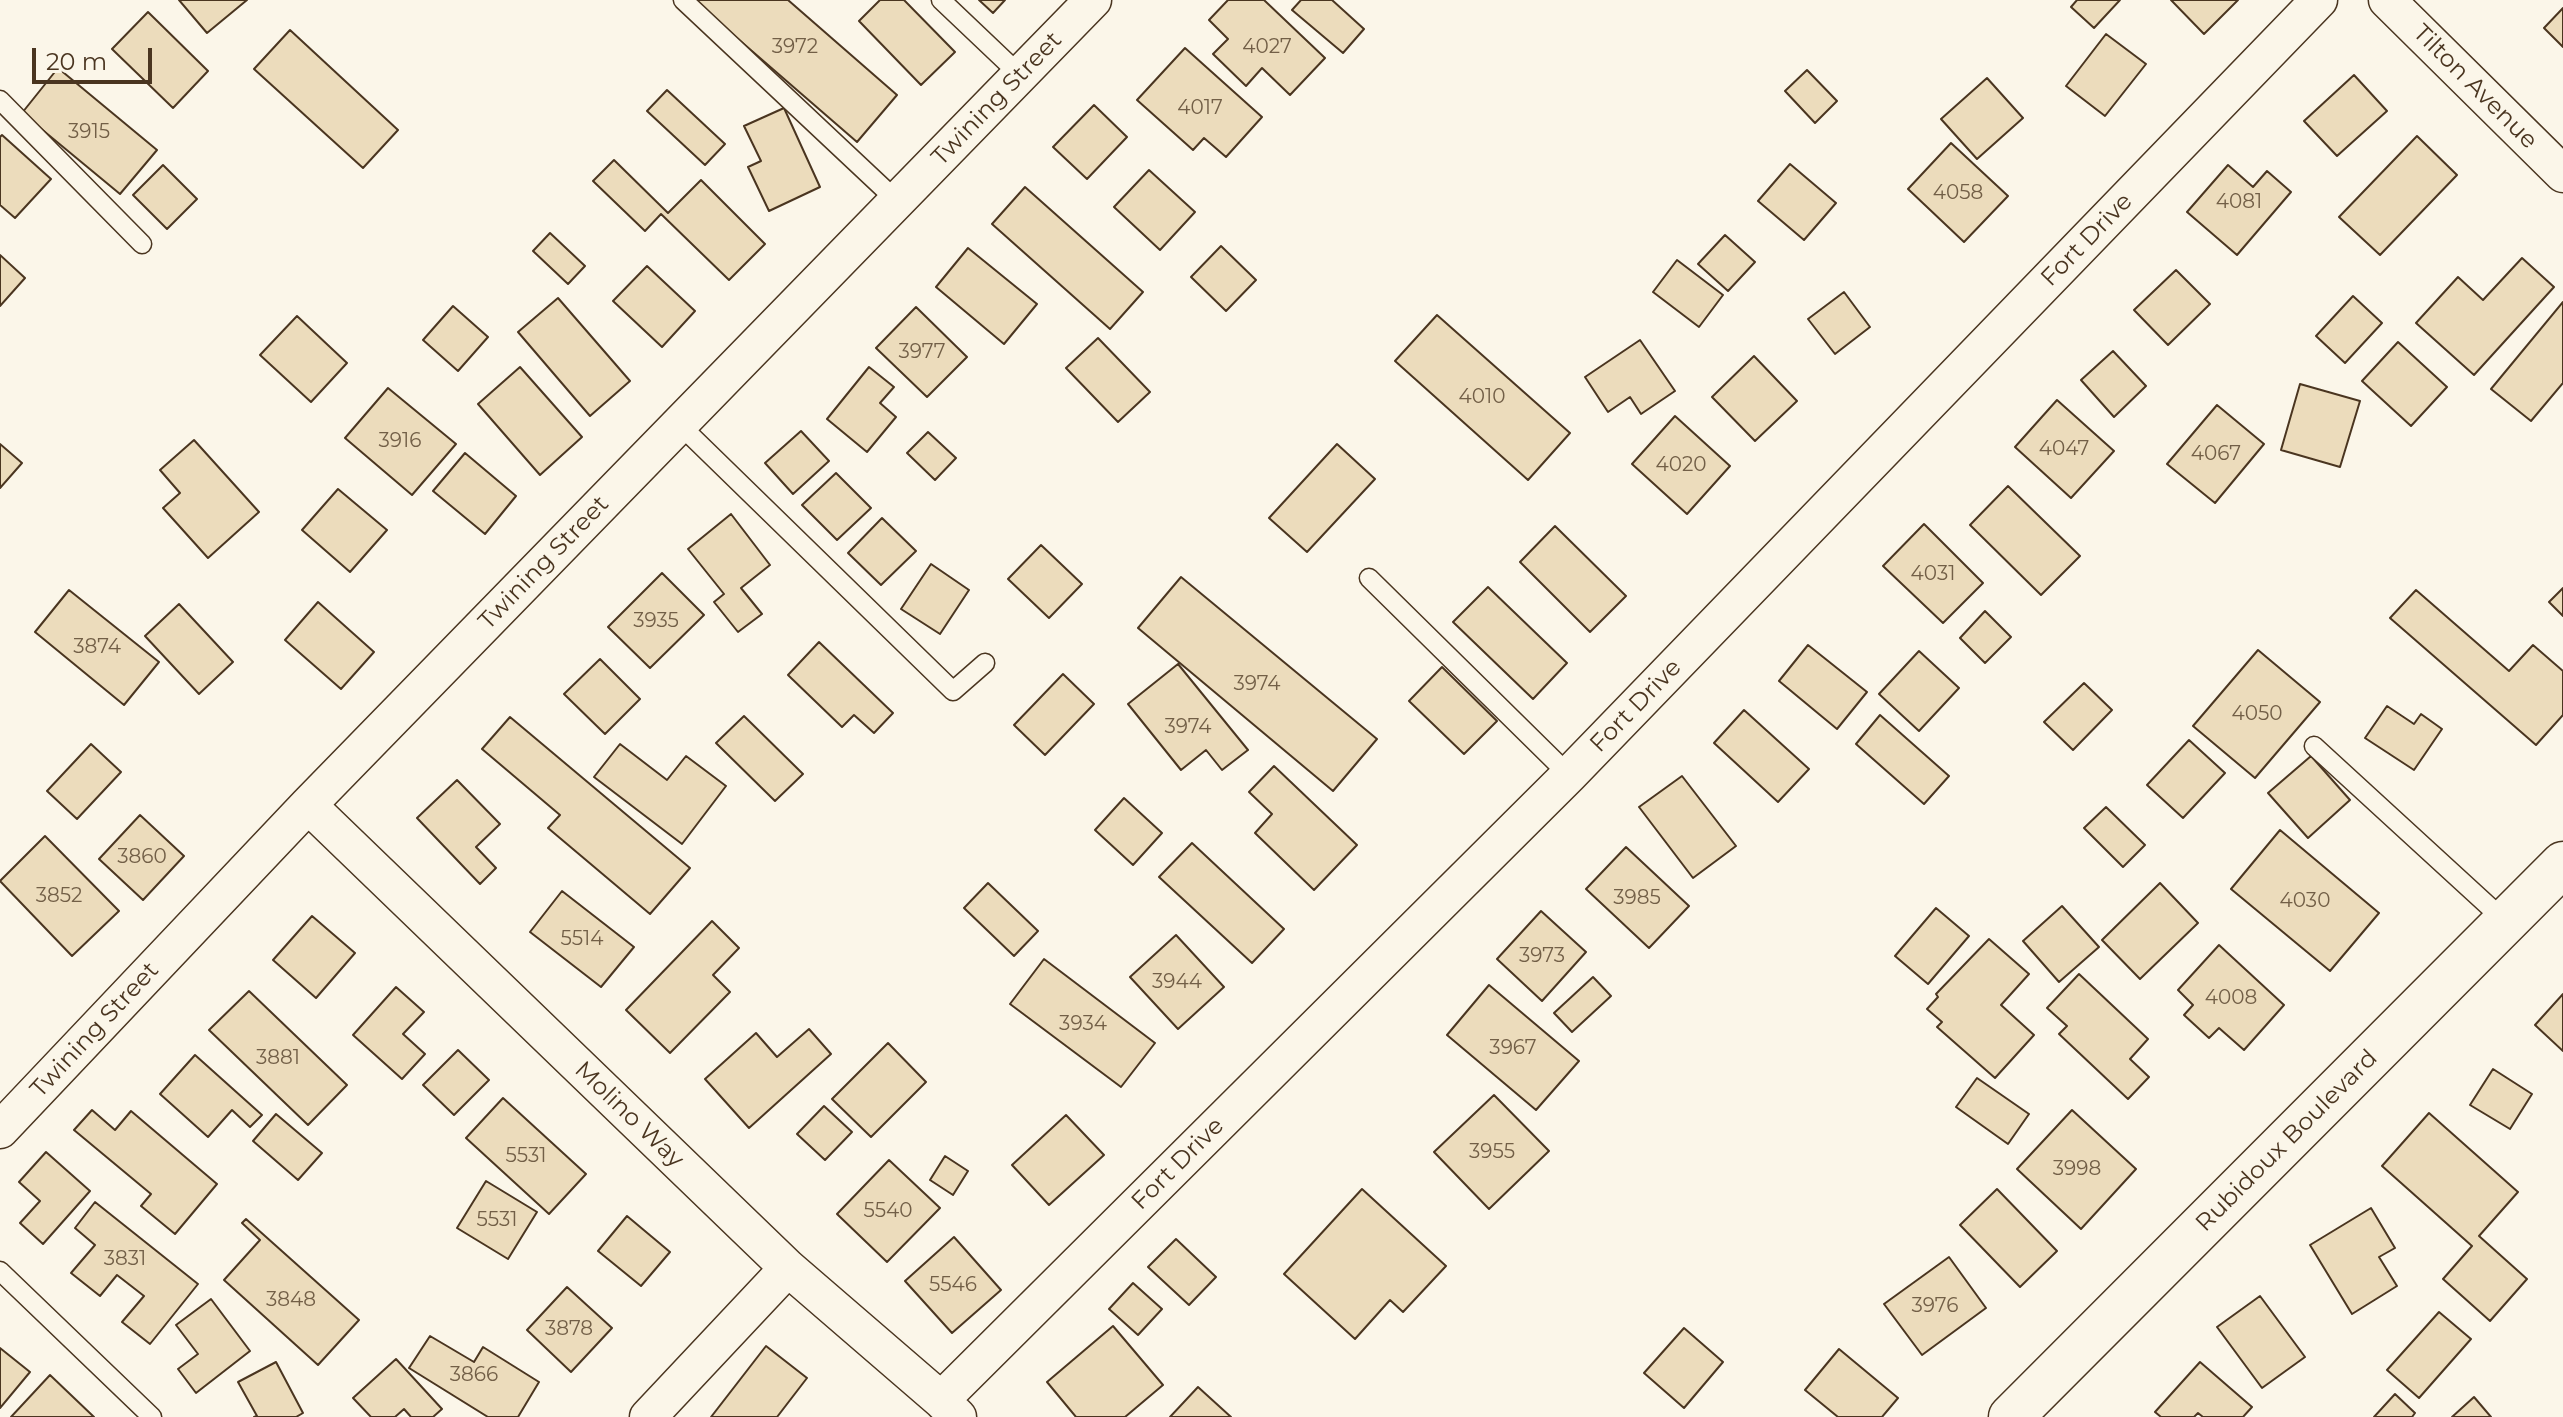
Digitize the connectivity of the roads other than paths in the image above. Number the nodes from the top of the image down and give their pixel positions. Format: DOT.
graph roads {
  1 [pos="683,0"];
  2 [pos="941,0"];
  3 [pos="1093,0"];
  4 [pos="2319,0"];
  5 [pos="2387,0"];
  6 [pos="1020,75"];
  7 [pos="0,100"];
  8 [pos="2563,174"];
  9 [pos="897,201"];
  10 [pos="142,244"];
  11 [pos="679,424"];
  12 [pos="1369,578"];
  13 [pos="985,663"];
  14 [pos="2314,746"];
  15 [pos="1569,775"];
  16 [pos="308,805"];
  17 [pos="2563,864"];
  18 [pos="2506,922"];
  19 [pos="0,1130"];
  20 [pos="788,1268"];
  21 [pos="0,1271"];
  22 [pos="950,1408"];
  23 [pos="152,1417"];
  24 [pos="648,1417"];
  25 [pos="2011,1417"];
  1 -- 9 [label="lane"];
  2 -- 6 [label="lane"];
  3 -- 6 [label="street, Twining Street"];
  4 -- 15 [label="street, Fort Drive"];
  5 -- 8 [label="street, Tilton Avenue"];
  6 -- 9 [label="street, Twining Street"];
  7 -- 10 [label="lane"];
  9 -- 11 [label="street, Twining Street"];
  11 -- 13 [label="lane"];
  11 -- 16 [label="street, Twining Street"];
  12 -- 15 [label="lane"];
  14 -- 18 [label="lane"];
  15 -- 22 [label="street, Fort Drive"];
  16 -- 19 [label="street, Twining Street"];
  16 -- 20 [label="street, Molino Way"];
  17 -- 18 [label="street, Rubidoux Boulevard"];
  18 -- 25 [label="street, Rubidoux Boulevard"];
  20 -- 22 [label="street, Molino Way"];
  20 -- 24 [label="street"];
  21 -- 23 [label="lane"];
}
